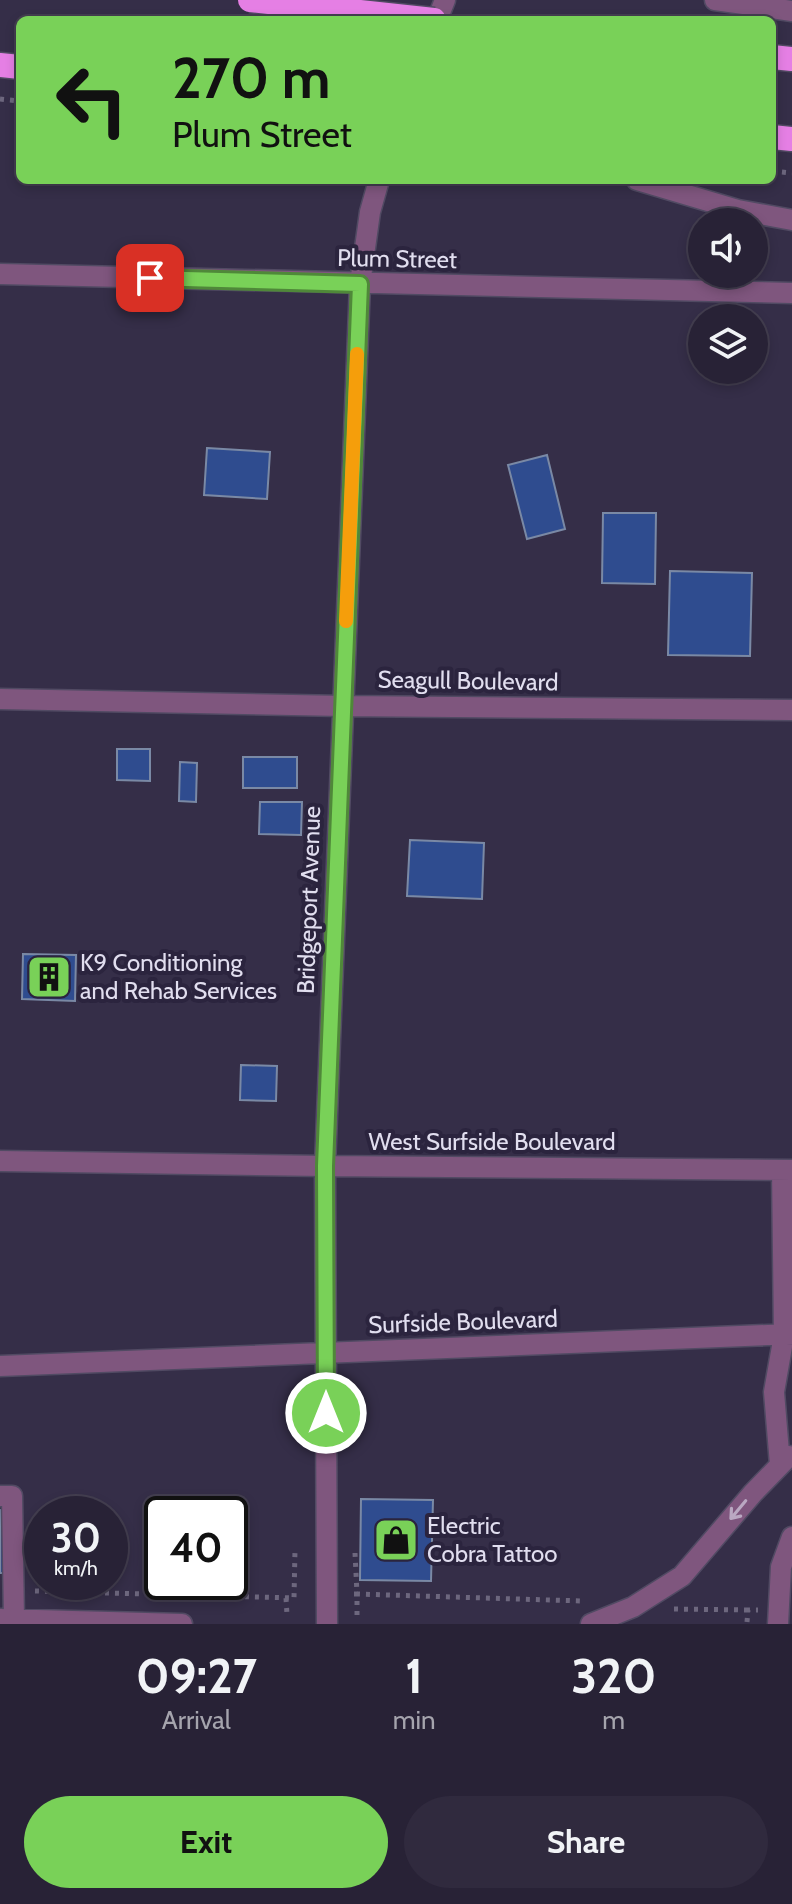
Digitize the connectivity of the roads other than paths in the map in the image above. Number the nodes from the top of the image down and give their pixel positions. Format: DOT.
graph roads {
  1 [pos="250,0"];
  2 [pos="333,0"];
  3 [pos="715,0"];
  4 [pos="792,11"];
  5 [pos="355,16"];
  6 [pos="398,16"];
  7 [pos="378,184"];
  8 [pos="650,184"];
  9 [pos="792,220"];
  10 [pos="0,274"];
  11 [pos="360,284"];
  12 [pos="792,293"];
  13 [pos="0,699"];
  14 [pos="343,706"];
  15 [pos="792,710"];
  16 [pos="0,1161"];
  17 [pos="325,1166"];
  18 [pos="787,1170"];
  19 [pos="788,1334"];
  20 [pos="326,1353"];
  21 [pos="0,1366"];
  22 [pos="786,1459"];
  23 [pos="0,1496"];
  24 [pos="792,1537"];
  25 [pos="7,1619"];
  26 [pos="130,1623"];
  27 [pos="182,1624"];
  28 [pos="327,1624"];
  29 [pos="591,1624"];
  30 [pos="778,1624"];
  1 -- 6 [label="highway, bridge"];
  2 -- 5 [label="street"];
  3 -- 4 [label="street"];
  7 -- 11 [label="street, Bridgeport Avenue"];
  8 -- 9 [label="street"];
  10 -- 11 [label="street, Plum Street"];
  11 -- 12 [label="street, Plum Street"];
  11 -- 14 [label="street, Bridgeport Avenue"];
  13 -- 14 [label="street, Seagull Boulevard"];
  14 -- 15 [label="street, Seagull Boulevard"];
  14 -- 17 [label="street, Bridgeport Avenue"];
  16 -- 17 [label="street, West Surfside Boulevard"];
  17 -- 18 [label="street, West Surfside Boulevard"];
  17 -- 20 [label="street, Bridgeport Avenue"];
  18 -- 19 [label="street"];
  19 -- 20 [label="street, Surfside Boulevard"];
  19 -- 22 [label="street"];
  20 -- 21 [label="street, Surfside Boulevard"];
  20 -- 28 [label="street, Bridgeport Avenue"];
  22 -- 29 [label="street, one-way"];
  23 -- 25 [label="street"];
  24 -- 30 [label="street"];
  25 -- 26 [label="street"];
  26 -- 27 [label="street"];
}
